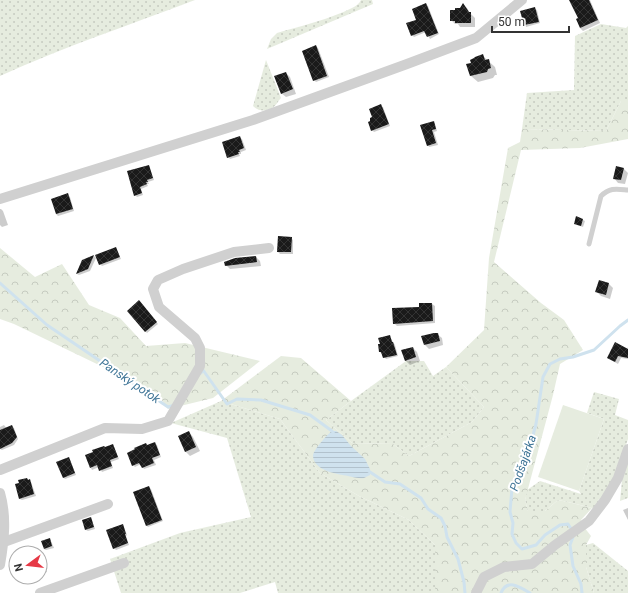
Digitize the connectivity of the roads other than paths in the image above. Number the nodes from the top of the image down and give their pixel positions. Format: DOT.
graph roads {
  1 [pos="522,0"];
  2 [pos="628,190"];
  3 [pos="0,199"];
  4 [pos="589,244"];
  5 [pos="269,248"];
  6 [pos="628,449"];
  7 [pos="0,470"];
  8 [pos="0,493"];
  9 [pos="108,504"];
  10 [pos="4,542"];
  11 [pos="124,563"];
  12 [pos="0,565"];
  13 [pos="40,593"];
  14 [pos="476,593"];
  1 -- 3 [label="street"];
  2 -- 4 [label="lane"];
  5 -- 7 [label="street"];
  6 -- 14 [label="street"];
  8 -- 10 [label="street"];
  9 -- 10 [label="street"];
  10 -- 12 [label="street"];
  11 -- 13 [label="street"];
}
